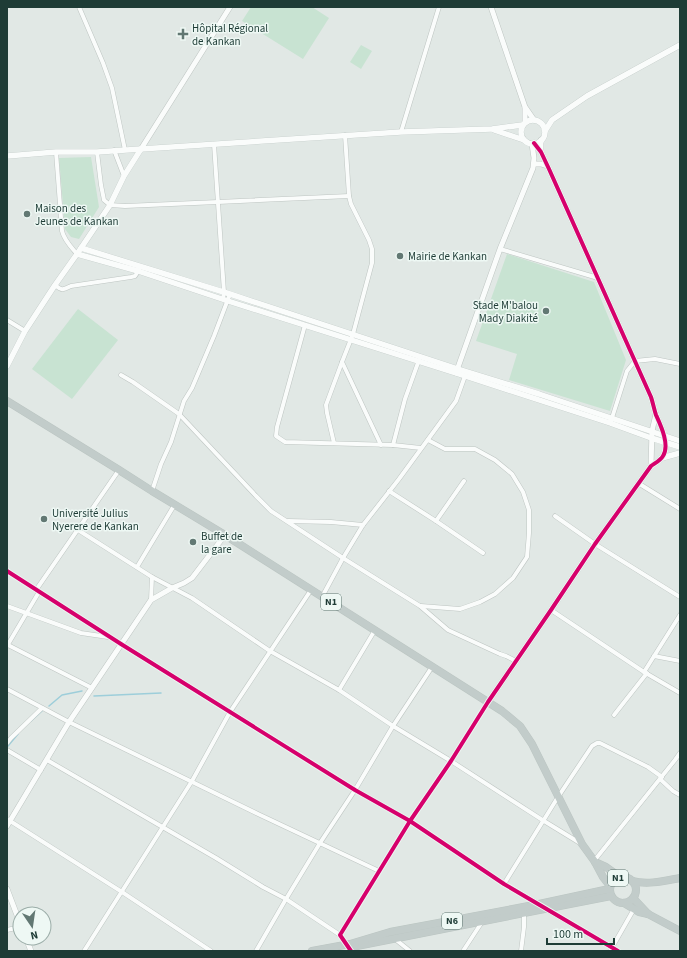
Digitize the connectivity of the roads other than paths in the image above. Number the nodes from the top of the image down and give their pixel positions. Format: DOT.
graph roads {
  1 [pos="79,7"];
  2 [pos="230,7"];
  3 [pos="439,7"];
  4 [pos="491,7"];
  5 [pos="680,45"];
  6 [pos="525,107"];
  7 [pos="536,120"];
  8 [pos="552,120"];
  9 [pos="524,124"];
  10 [pos="492,129"];
  11 [pos="545,131"];
  12 [pos="401,132"];
  13 [pos="345,136"];
  14 [pos="524,140"];
  15 [pos="541,140"];
  16 [pos="214,144"];
  17 [pos="533,144"];
  18 [pos="141,149"];
  19 [pos="114,150"];
  20 [pos="125,150"];
  21 [pos="56,152"];
  22 [pos="96,152"];
  23 [pos="540,152"];
  24 [pos="7,156"];
  25 [pos="534,164"];
  26 [pos="547,166"];
  27 [pos="124,176"];
  28 [pos="349,196"];
  29 [pos="218,202"];
  30 [pos="110,205"];
  31 [pos="71,248"];
  32 [pos="80,248"];
  33 [pos="500,249"];
  34 [pos="77,254"];
  35 [pos="140,269"];
  36 [pos="598,278"];
  37 [pos="55,285"];
  38 [pos="227,293"];
  39 [pos="225,300"];
  40 [pos="7,320"];
  41 [pos="305,325"];
  42 [pos="25,331"];
  43 [pos="352,337"];
  44 [pos="420,358"];
  45 [pos="635,361"];
  46 [pos="342,362"];
  47 [pos="680,364"];
  48 [pos="7,366"];
  49 [pos="457,371"];
  50 [pos="121,375"];
  51 [pos="465,376"];
  52 [pos="7,401"];
  53 [pos="179,414"];
  54 [pos="656,414"];
  55 [pos="611,421"];
  56 [pos="652,431"];
  57 [pos="664,435"];
  58 [pos="651,438"];
  59 [pos="428,440"];
  60 [pos="680,441"];
  61 [pos="334,443"];
  62 [pos="665,443"];
  63 [pos="381,445"];
  64 [pos="393,445"];
  65 [pos="680,447"];
  66 [pos="421,448"];
  67 [pos="680,453"];
  68 [pos="662,458"];
  69 [pos="651,466"];
  70 [pos="119,470"];
  71 [pos="464,481"];
  72 [pos="638,483"];
  73 [pos="152,491"];
  74 [pos="389,492"];
  75 [pos="175,504"];
  76 [pos="680,509"];
  77 [pos="554,516"];
  78 [pos="287,521"];
  79 [pos="436,521"];
  80 [pos="363,525"];
  81 [pos="78,530"];
  82 [pos="225,535"];
  83 [pos="595,544"];
  84 [pos="483,553"];
  85 [pos="343,558"];
  86 [pos="136,567"];
  87 [pos="7,571"];
  88 [pos="152,577"];
  89 [pos="172,588"];
  90 [pos="311,590"];
  91 [pos="38,591"];
  92 [pos="322,597"];
  93 [pos="680,597"];
  94 [pos="151,600"];
  95 [pos="7,606"];
  96 [pos="420,606"];
  97 [pos="551,610"];
  98 [pos="27,613"];
  99 [pos="680,615"];
  100 [pos="375,630"];
  101 [pos="110,637"];
  102 [pos="121,644"];
  103 [pos="7,645"];
  104 [pos="270,651"];
  105 [pos="654,656"];
  106 [pos="516,661"];
  107 [pos="680,661"];
  108 [pos="432,667"];
  109 [pos="645,672"];
  110 [pos="92,688"];
  111 [pos="7,689"];
  112 [pos="339,690"];
  113 [pos="680,693"];
  114 [pos="488,702"];
  115 [pos="42,708"];
  116 [pos="230,712"];
  117 [pos="614,715"];
  118 [pos="69,722"];
  119 [pos="393,726"];
  120 [pos="7,743"];
  121 [pos="7,750"];
  122 [pos="680,753"];
  123 [pos="47,760"];
  124 [pos="675,760"];
  125 [pos="451,761"];
  126 [pos="680,763"];
  127 [pos="41,770"];
  128 [pos="661,778"];
  129 [pos="192,782"];
  130 [pos="355,790"];
  131 [pos="680,795"];
  132 [pos="558,797"];
  133 [pos="410,821"];
  134 [pos="544,821"];
  135 [pos="8,822"];
  136 [pos="163,827"];
  137 [pos="320,843"];
  138 [pos="582,844"];
  139 [pos="594,861"];
  140 [pos="379,871"];
  141 [pos="620,877"];
  142 [pos="680,878"];
  143 [pos="632,881"];
  144 [pos="680,881"];
  145 [pos="504,884"];
  146 [pos="7,889"];
  147 [pos="610,890"];
  148 [pos="636,890"];
  149 [pos="122,892"];
  150 [pos="633,898"];
  151 [pos="286,899"];
  152 [pos="624,903"];
  153 [pos="539,904"];
  154 [pos="14,906"];
  155 [pos="546,909"];
  156 [pos="634,909"];
  157 [pos="485,914"];
  158 [pos="524,914"];
  159 [pos="648,914"];
  160 [pos="482,922"];
  161 [pos="680,931"];
  162 [pos="340,935"];
  163 [pos="394,939"];
  164 [pos="349,948"];
  165 [pos="611,949"];
  166 [pos="84,951"];
  167 [pos="211,951"];
  168 [pos="256,951"];
  169 [pos="312,951"];
  170 [pos="332,951"];
  171 [pos="410,951"];
  172 [pos="463,951"];
  173 [pos="521,951"];
  174 [pos="618,951"];
  1 -- 20 [label="street"];
  2 -- 18 [label="street"];
  3 -- 12 [label="street"];
  4 -- 6 [label="street"];
  5 -- 8 [label="main road"];
  6 -- 7 [label="street"];
  6 -- 9 [label="street"];
  7 -- 8 [label="main road"];
  7 -- 9 [label="main road"];
  7 -- 11 [label="main road"];
  8 -- 11 [label="main road"];
  9 -- 10 [label="main road"];
  9 -- 14 [label="main road"];
  10 -- 12 [label="main road"];
  10 -- 14 [label="main road"];
  11 -- 15 [label="main road"];
  12 -- 13 [label="main road"];
  13 -- 16 [label="main road"];
  13 -- 28 [label="street"];
  14 -- 17 [label="main road"];
  15 -- 17 [label="main road"];
  15 -- 23 [label="street"];
  16 -- 18 [label="main road"];
  16 -- 29 [label="street"];
  17 -- 23 [label="street"];
  17 -- 25 [label="street"];
  18 -- 20 [label="main road"];
  18 -- 27 [label="main road"];
  19 -- 20 [label="main road"];
  19 -- 22 [label="main road"];
  19 -- 27 [label="street"];
  21 -- 22 [label="main road"];
  21 -- 24 [label="main road"];
  21 -- 31 [label="street"];
  22 -- 30 [label="street"];
  23 -- 26 [label="street"];
  25 -- 26 [label="street"];
  25 -- 33 [label="street"];
  26 -- 36 [label="street"];
  27 -- 30 [label="main road"];
  28 -- 29 [label="street"];
  28 -- 43 [label="street"];
  29 -- 30 [label="street"];
  29 -- 38 [label="street"];
  30 -- 32 [label="main road"];
  31 -- 32 [label="street"];
  31 -- 34 [label="street"];
  32 -- 34 [label="main road"];
  32 -- 35 [label="main road"];
  33 -- 36 [label="street"];
  33 -- 49 [label="street"];
  34 -- 35 [label="main road"];
  34 -- 37 [label="main road"];
  35 -- 37 [label="street"];
  35 -- 38 [label="main road"];
  35 -- 39 [label="main road"];
  36 -- 45 [label="street"];
  37 -- 42 [label="main road"];
  38 -- 39 [label="street"];
  38 -- 43 [label="main road"];
  39 -- 41 [label="main road"];
  39 -- 53 [label="street"];
  40 -- 42 [label="street"];
  41 -- 43 [label="main road"];
  41 -- 61 [label="street"];
  42 -- 48 [label="main road"];
  43 -- 44 [label="main road"];
  43 -- 46 [label="street"];
  44 -- 49 [label="main road"];
  44 -- 64 [label="street"];
  45 -- 47 [label="street"];
  45 -- 54 [label="street"];
  45 -- 55 [label="street"];
  46 -- 61 [label="street"];
  46 -- 63 [label="street"];
  49 -- 51 [label="main road"];
  49 -- 55 [label="main road"];
  50 -- 53 [label="street"];
  51 -- 55 [label="main road"];
  51 -- 59 [label="street"];
  52 -- 70 [label="highway, N1"];
  53 -- 73 [label="street"];
  53 -- 78 [label="street"];
  54 -- 56 [label="street"];
  54 -- 57 [label="street"];
  55 -- 56 [label="main road"];
  55 -- 58 [label="main road"];
  56 -- 57 [label="main road"];
  56 -- 58 [label="street"];
  57 -- 60 [label="main road"];
  57 -- 62 [label="street"];
  58 -- 62 [label="main road"];
  58 -- 69 [label="street"];
  59 -- 66 [label="street"];
  59 -- 96 [label="street"];
  61 -- 63 [label="street"];
  62 -- 65 [label="main road"];
  62 -- 68 [label="street"];
  63 -- 64 [label="street"];
  64 -- 66 [label="street"];
  66 -- 74 [label="street"];
  67 -- 68 [label="main road"];
  68 -- 69 [label="street"];
  69 -- 72 [label="street"];
  70 -- 73 [label="highway, N1"];
  70 -- 81 [label="street"];
  71 -- 79 [label="street"];
  72 -- 76 [label="street"];
  72 -- 83 [label="street"];
  73 -- 75 [label="highway, N1"];
  74 -- 79 [label="street"];
  74 -- 80 [label="street"];
  75 -- 82 [label="highway, N1"];
  75 -- 86 [label="street"];
  77 -- 83 [label="street"];
  78 -- 80 [label="street"];
  78 -- 85 [label="street"];
  79 -- 84 [label="street"];
  80 -- 85 [label="street"];
  81 -- 86 [label="street"];
  81 -- 91 [label="street"];
  82 -- 89 [label="street"];
  82 -- 90 [label="highway, N1"];
  83 -- 93 [label="street"];
  83 -- 97 [label="street"];
  85 -- 92 [label="street"];
  85 -- 96 [label="street"];
  86 -- 88 [label="street"];
  87 -- 91 [label="street"];
  88 -- 89 [label="street"];
  88 -- 94 [label="street"];
  89 -- 94 [label="street"];
  89 -- 104 [label="street"];
  90 -- 92 [label="highway, N1"];
  90 -- 104 [label="street"];
  91 -- 98 [label="street"];
  91 -- 101 [label="street"];
  92 -- 100 [label="highway, N1"];
  94 -- 102 [label="street"];
  95 -- 98 [label="street"];
  96 -- 106 [label="street"];
  97 -- 106 [label="street"];
  97 -- 109 [label="street"];
  98 -- 101 [label="street"];
  98 -- 103 [label="street"];
  99 -- 105 [label="street"];
  100 -- 108 [label="highway, N1"];
  100 -- 112 [label="street"];
  101 -- 102 [label="street"];
  102 -- 110 [label="street"];
  102 -- 116 [label="street"];
  103 -- 110 [label="street"];
  104 -- 112 [label="street"];
  104 -- 116 [label="street"];
  105 -- 107 [label="street"];
  105 -- 109 [label="street"];
  106 -- 114 [label="street"];
  108 -- 114 [label="highway, N1"];
  108 -- 119 [label="street"];
  109 -- 113 [label="street"];
  109 -- 117 [label="street"];
  110 -- 118 [label="street"];
  111 -- 115 [label="street"];
  112 -- 119 [label="street"];
  114 -- 125 [label="street"];
  114 -- 132 [label="highway, N1"];
  115 -- 118 [label="street"];
  115 -- 120 [label="street"];
  116 -- 129 [label="street"];
  116 -- 130 [label="street"];
  118 -- 123 [label="street"];
  118 -- 129 [label="street"];
  119 -- 125 [label="street"];
  119 -- 130 [label="street"];
  121 -- 127 [label="street"];
  122 -- 124 [label="street"];
  123 -- 127 [label="street"];
  123 -- 136 [label="street"];
  124 -- 126 [label="street"];
  124 -- 128 [label="street"];
  125 -- 133 [label="street"];
  125 -- 134 [label="street"];
  127 -- 135 [label="street"];
  128 -- 131 [label="street"];
  128 -- 132 [label="street"];
  128 -- 139 [label="street"];
  129 -- 136 [label="street"];
  129 -- 137 [label="street"];
  130 -- 133 [label="street"];
  130 -- 137 [label="street"];
  132 -- 134 [label="street"];
  132 -- 138 [label="highway, N1"];
  133 -- 140 [label="street"];
  133 -- 145 [label="street"];
  134 -- 138 [label="street"];
  134 -- 145 [label="street"];
  135 -- 149 [label="street"];
  136 -- 149 [label="street"];
  136 -- 151 [label="street"];
  137 -- 140 [label="street"];
  137 -- 151 [label="street"];
  138 -- 139 [label="highway, N1"];
  139 -- 141 [label="highway, N1"];
  139 -- 147 [label="highway, N1"];
  140 -- 162 [label="street"];
  141 -- 143 [label="highway, N1"];
  141 -- 147 [label="highway, N1"];
  142 -- 143 [label="highway"];
  143 -- 148 [label="highway, N1"];
  144 -- 148 [label="highway"];
  145 -- 153 [label="street"];
  146 -- 154 [label="street"];
  147 -- 152 [label="highway, N1"];
  147 -- 153 [label="highway, N6"];
  147 -- 155 [label="highway, N6"];
  148 -- 150 [label="highway, N1"];
  149 -- 166 [label="street"];
  149 -- 167 [label="street"];
  150 -- 152 [label="highway, N1"];
  150 -- 159 [label="highway, N1"];
  151 -- 162 [label="street"];
  151 -- 168 [label="street"];
  152 -- 156 [label="highway, N1"];
  153 -- 155 [label="street"];
  153 -- 157 [label="highway, N6"];
  155 -- 158 [label="highway, N6"];
  155 -- 165 [label="street"];
  156 -- 159 [label="highway, N1"];
  156 -- 165 [label="street"];
  157 -- 160 [label="street"];
  157 -- 164 [label="highway, N6"];
  158 -- 160 [label="highway, N6"];
  158 -- 173 [label="street"];
  159 -- 161 [label="highway, N1"];
  160 -- 163 [label="highway, N6"];
  160 -- 172 [label="street"];
  162 -- 164 [label="street"];
  163 -- 164 [label="highway, N6"];
  163 -- 171 [label="street"];
  164 -- 169 [label="highway, N6"];
  164 -- 170 [label="highway, N6"];
  165 -- 174 [label="street"];
}
